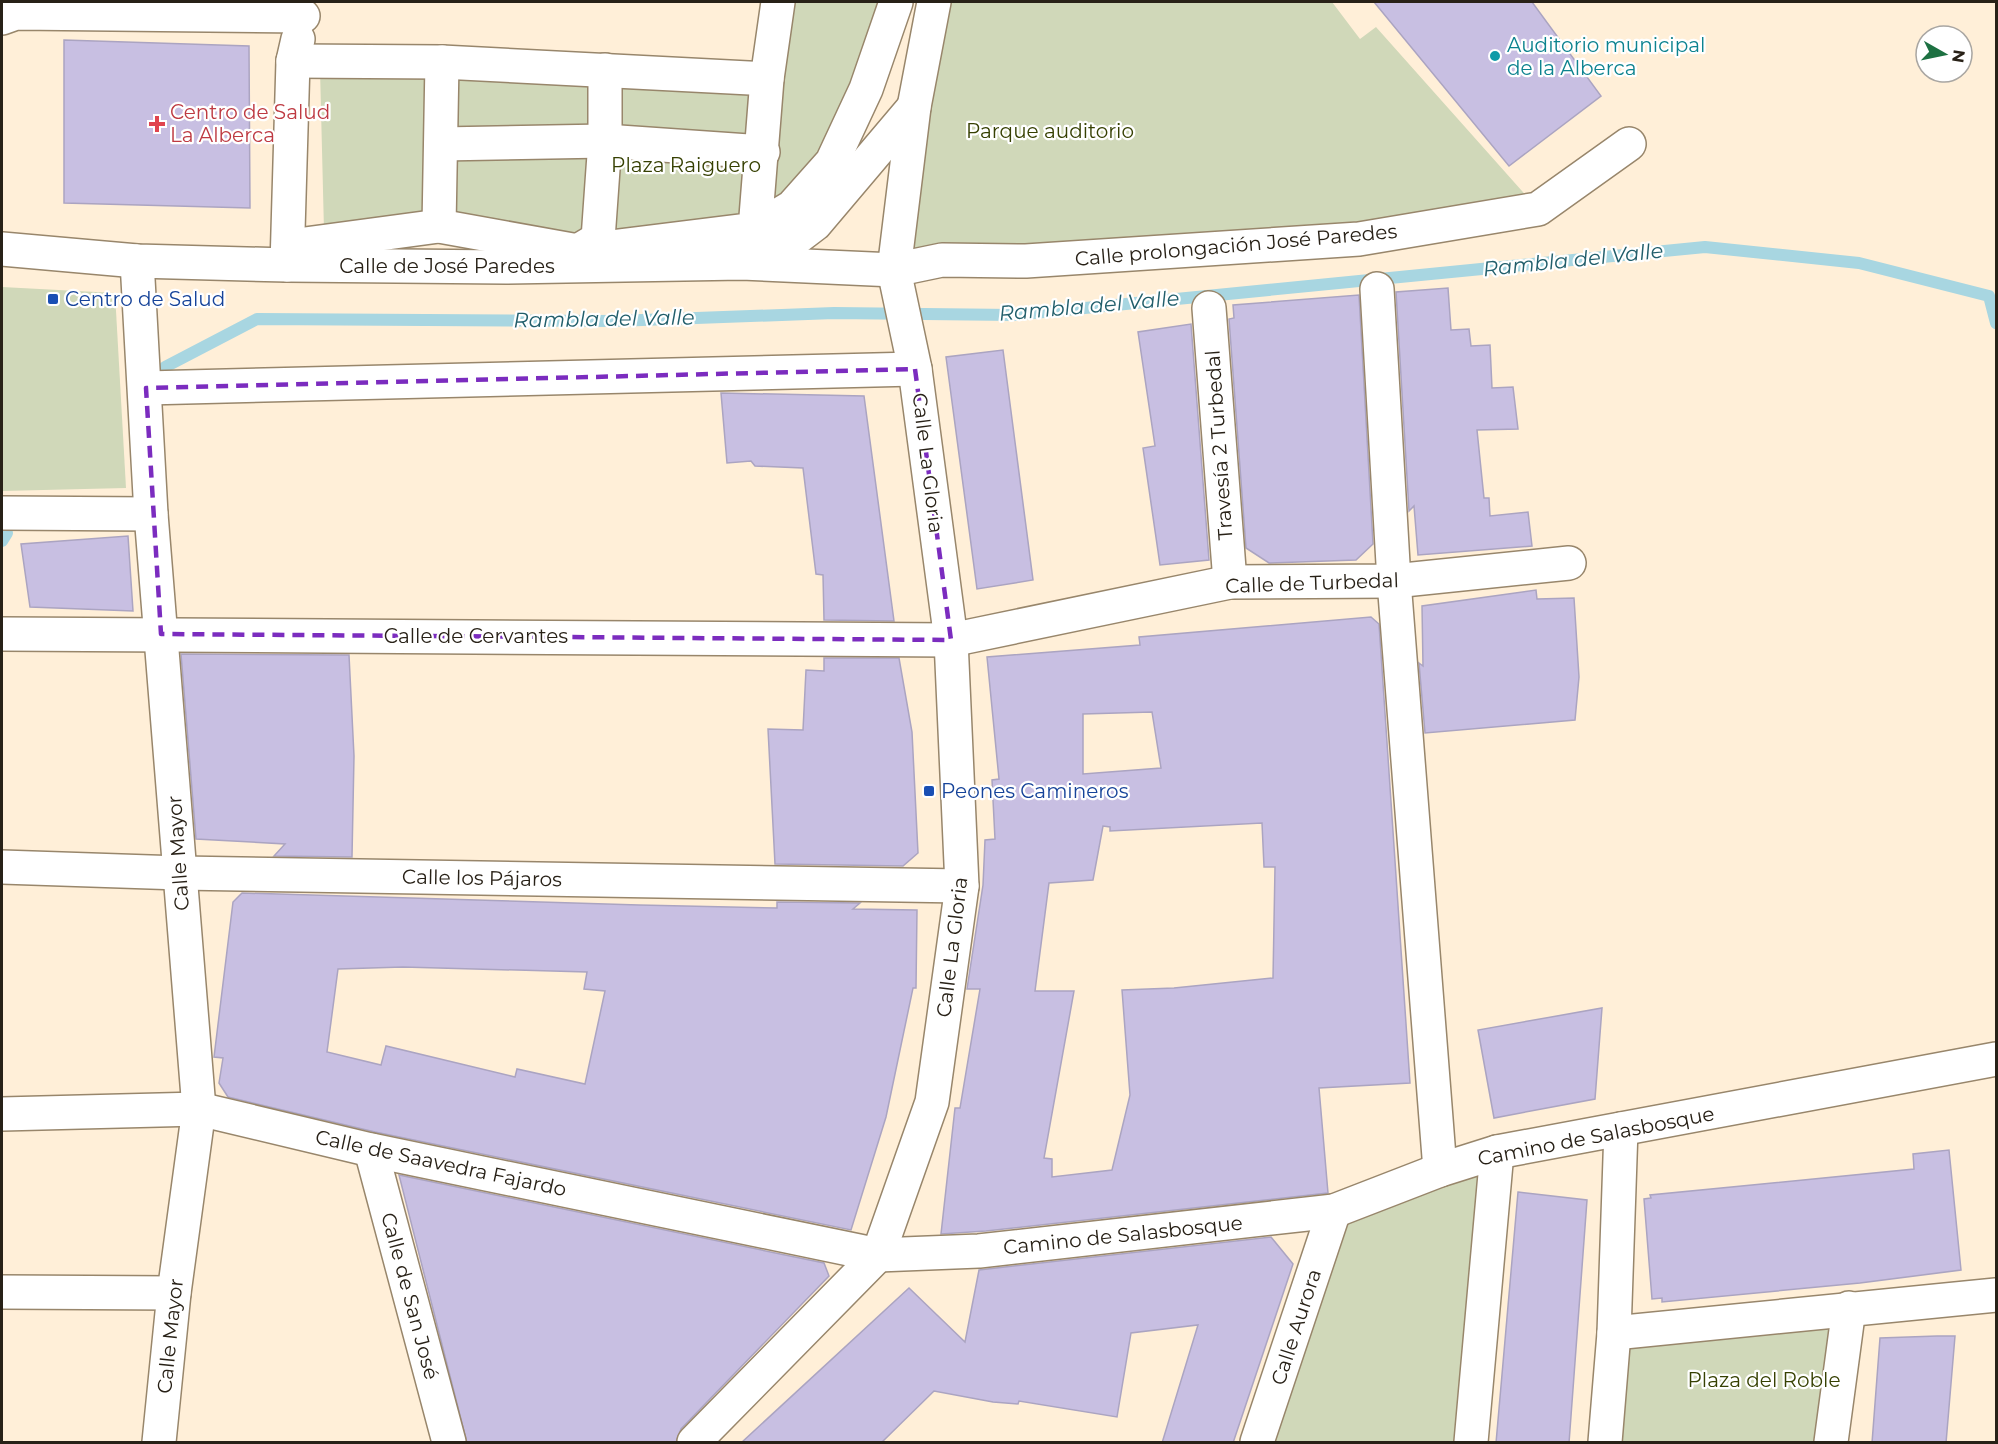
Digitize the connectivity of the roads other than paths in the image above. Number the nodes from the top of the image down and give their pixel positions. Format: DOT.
graph roads {
  1 [pos="778,2"];
  2 [pos="896,2"];
  3 [pos="934,2"];
  4 [pos="303,9"];
  5 [pos="11,11"];
  6 [pos="293,61"];
  7 [pos="442,62"];
  8 [pos="605,70"];
  9 [pos="767,79"];
  10 [pos="914,107"];
  11 [pos="605,141"];
  12 [pos="441,144"];
  13 [pos="1629,144"];
  14 [pos="763,152"];
  15 [pos="439,226"];
  16 [pos="755,229"];
  17 [pos="2,249"];
  18 [pos="578,250"];
  19 [pos="288,255"];
  20 [pos="137,261"];
  21 [pos="742,263"];
  22 [pos="894,270"];
  23 [pos="1377,289"];
  24 [pos="1209,308"];
  25 [pos="915,369"];
  26 [pos="146,388"];
  27 [pos="2,513"];
  28 [pos="150,514"];
  29 [pos="1569,564"];
  30 [pos="1394,581"];
  31 [pos="1230,582"];
  32 [pos="2,634"];
  33 [pos="161,634"];
  34 [pos="951,640"];
  35 [pos="2,867"];
  36 [pos="180,873"];
  37 [pos="962,886"];
  38 [pos="1996,1059"];
  39 [pos="199,1109"];
  40 [pos="2,1114"];
  41 [pos="1621,1129"];
  42 [pos="371,1150"];
  43 [pos="1497,1152"];
  44 [pos="1440,1170"];
  45 [pos="1334,1211"];
  46 [pos="878,1255"];
  47 [pos="2,1292"];
  48 [pos="174,1293"];
  49 [pos="1996,1295"];
  50 [pos="1849,1308"];
  51 [pos="1614,1333"];
  52 [pos="159,1443"];
  53 [pos="449,1443"];
  54 [pos="694,1443"];
  55 [pos="1257,1443"];
  56 [pos="1471,1443"];
  57 [pos="1605,1443"];
  58 [pos="1831,1443"];
  1 -- 9 [label="street"];
  2 -- 16 [label="street"];
  3 -- 10 [label="street, Calle La Gloria"];
  4 -- 5 [label="street"];
  4 -- 6 [label="street"];
  6 -- 7 [label="street"];
  6 -- 19 [label="street"];
  7 -- 8 [label="street"];
  7 -- 12 [label="street"];
  8 -- 9 [label="street"];
  8 -- 11 [label="street"];
  9 -- 14 [label="street"];
  10 -- 21 [label="street"];
  10 -- 22 [label="street, Calle La Gloria"];
  11 -- 12 [label="street"];
  11 -- 14 [label="street"];
  11 -- 18 [label="street"];
  12 -- 15 [label="street"];
  13 -- 22 [label="street, Calle prolongación José Paredes"];
  14 -- 16 [label="street"];
  15 -- 18 [label="street"];
  15 -- 19 [label="street"];
  16 -- 18 [label="street"];
  17 -- 20 [label="street, Calle de José Paredes"];
  19 -- 20 [label="street, Calle de José Paredes"];
  19 -- 21 [label="street, Calle de José Paredes"];
  20 -- 26 [label="street, Calle Mayor"];
  21 -- 22 [label="street, Calle de José Paredes"];
  22 -- 25 [label="street, Calle La Gloria"];
  23 -- 30 [label="street"];
  24 -- 31 [label="street, Travesía 2 Turbedal"];
  25 -- 26 [label="street"];
  25 -- 34 [label="street, Calle La Gloria"];
  26 -- 28 [label="street, Calle Mayor"];
  27 -- 28 [label="street"];
  28 -- 33 [label="street, Calle Mayor"];
  29 -- 30 [label="street, Calle de Turbedal"];
  30 -- 31 [label="street, Calle de Turbedal"];
  30 -- 44 [label="street"];
  31 -- 34 [label="street, Calle de Turbedal"];
  32 -- 33 [label="street, Calle de Cervantes"];
  33 -- 34 [label="street, Calle de Cervantes"];
  33 -- 36 [label="street, Calle Mayor"];
  34 -- 37 [label="street, Calle La Gloria"];
  35 -- 36 [label="street, Calle los Pájaros"];
  36 -- 37 [label="street, Calle los Pájaros"];
  36 -- 39 [label="street, Calle Mayor"];
  37 -- 46 [label="street, Calle La Gloria"];
  38 -- 41 [label="street, Camino de Salasbosque"];
  39 -- 40 [label="street, Calle de Saavedra Fajardo"];
  39 -- 42 [label="street, Calle de Saavedra Fajardo"];
  39 -- 48 [label="street, Calle Mayor"];
  41 -- 43 [label="street, Camino de Salasbosque"];
  41 -- 51 [label="street"];
  42 -- 46 [label="street, Calle de Saavedra Fajardo"];
  42 -- 53 [label="street, Calle de San José"];
  43 -- 44 [label="street, Camino de Salasbosque"];
  43 -- 56 [label="street"];
  44 -- 45 [label="street, Camino de Salasbosque"];
  45 -- 46 [label="street, Camino de Salasbosque"];
  45 -- 55 [label="street, Calle Aurora"];
  46 -- 54 [label="street, Calle La Gloria"];
  47 -- 48 [label="street"];
  48 -- 52 [label="street, Calle Mayor"];
  49 -- 50 [label="street"];
  50 -- 51 [label="street"];
  50 -- 58 [label="street"];
  51 -- 57 [label="street"];
}
